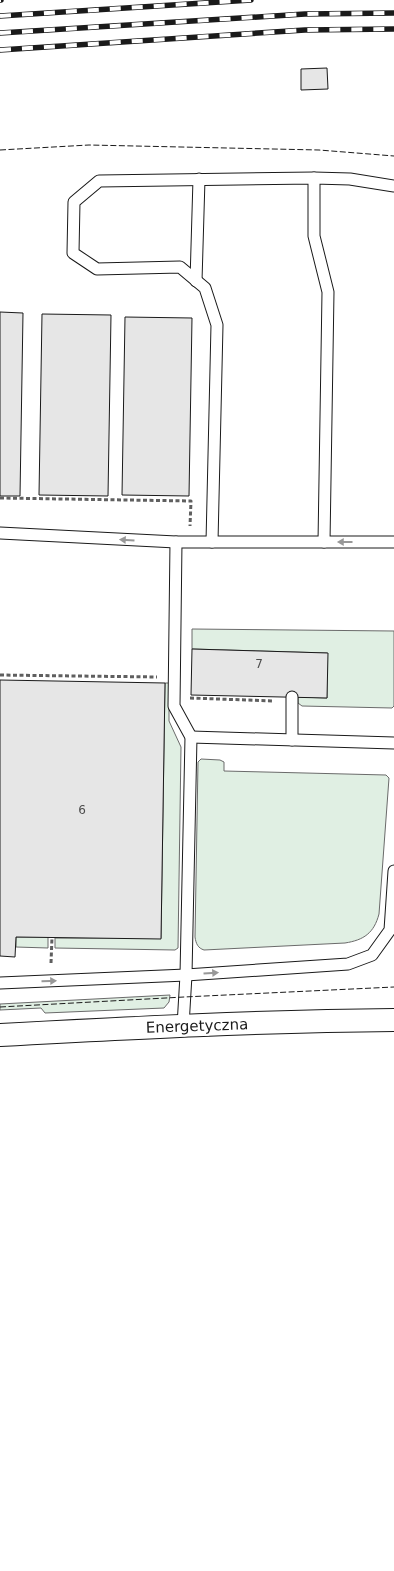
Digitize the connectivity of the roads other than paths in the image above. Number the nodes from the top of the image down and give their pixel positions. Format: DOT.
graph roads {
  1 [pos="314,178"];
  2 [pos="199,179"];
  3 [pos="394,186"];
  4 [pos="196,280"];
  5 [pos="0,533"];
  6 [pos="176,542"];
  7 [pos="212,542"];
  8 [pos="324,542"];
  9 [pos="394,542"];
  10 [pos="292,697"];
  11 [pos="190,737"];
  12 [pos="292,740"];
  13 [pos="394,743"];
  14 [pos="394,871"];
  15 [pos="186,975"];
  16 [pos="0,983"];
  17 [pos="394,1020"];
  18 [pos="183,1026"];
  19 [pos="0,1035"];
  1 -- 2 [label="lane"];
  1 -- 3 [label="lane"];
  1 -- 8 [label="lane"];
  2 -- 4 [label="lane"];
  2 -- 4 [label="lane"];
  4 -- 7 [label="lane"];
  6 -- 5 [label="lane, one-way"];
  6 -- 7 [label="lane"];
  6 -- 11 [label="lane"];
  7 -- 8 [label="lane"];
  9 -- 8 [label="lane, one-way"];
  10 -- 12 [label="lane"];
  11 -- 12 [label="lane"];
  11 -- 15 [label="lane"];
  12 -- 13 [label="lane"];
  15 -- 14 [label="lane, one-way"];
  16 -- 15 [label="lane, one-way"];
  15 -- 18 [label="lane"];
  17 -- 18 [label="street, Energetyczna"];
  18 -- 19 [label="street, Energetyczna"];
}
